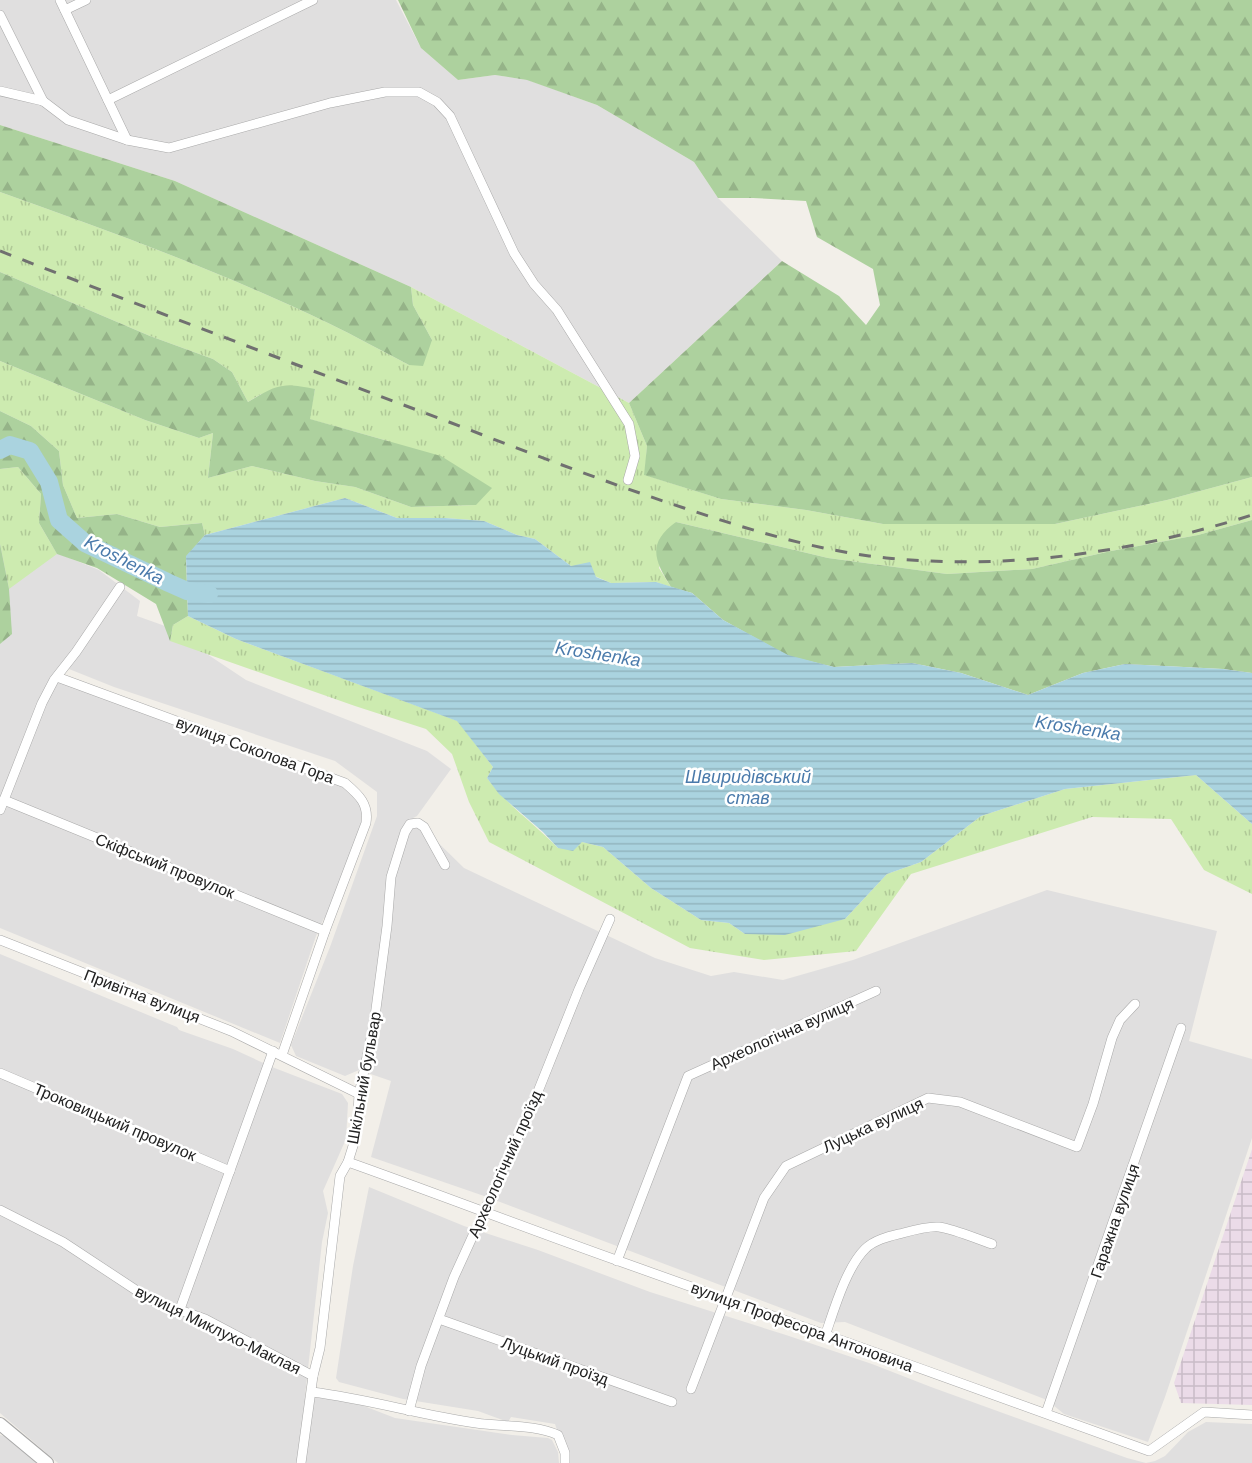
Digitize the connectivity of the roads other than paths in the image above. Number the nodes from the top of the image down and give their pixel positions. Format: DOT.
graph roads {
  1 [pos="60,0"];
  2 [pos="86,0"];
  3 [pos="313,0"];
  4 [pos="65,10"];
  5 [pos="0,15"];
  6 [pos="0,91"];
  7 [pos="108,100"];
  8 [pos="43,101"];
  9 [pos="127,140"];
  10 [pos="628,480"];
  11 [pos="120,587"];
  12 [pos="57,677"];
  13 [pos="4,801"];
  14 [pos="0,810"];
  15 [pos="445,865"];
  16 [pos="610,919"];
  17 [pos="325,931"];
  18 [pos="0,940"];
  19 [pos="876,992"];
  20 [pos="1135,1004"];
  21 [pos="1181,1028"];
  22 [pos="273,1051"];
  23 [pos="282,1055"];
  24 [pos="0,1073"];
  25 [pos="359,1094"];
  26 [pos="348,1162"];
  27 [pos="230,1172"];
  28 [pos="0,1209"];
  29 [pos="485,1211"];
  30 [pos="992,1244"];
  31 [pos="617,1261"];
  32 [pos="724,1299"];
  33 [pos="179,1311"];
  34 [pos="439,1319"];
  35 [pos="825,1336"];
  36 [pos="313,1376"];
  37 [pos="691,1389"];
  38 [pos="312,1392"];
  39 [pos="672,1402"];
  40 [pos="409,1411"];
  41 [pos="1046,1413"];
  42 [pos="1252,1415"];
  43 [pos="0,1424"];
  44 [pos="47,1463"];
  45 [pos="301,1463"];
  46 [pos="565,1463"];
  1 -- 4 [label="street"];
  2 -- 4 [label="street"];
  3 -- 7 [label="street"];
  4 -- 7 [label="street"];
  5 -- 8 [label="street"];
  6 -- 8 [label="street"];
  7 -- 9 [label="street"];
  8 -- 9 [label="street"];
  9 -- 10 [label="street"];
  11 -- 12 [label="street"];
  12 -- 13 [label="street"];
  12 -- 17 [label="street, вулиця Соколова Гора"];
  13 -- 14 [label="street"];
  13 -- 17 [label="street, Скіфський провулок"];
  15 -- 25 [label="street, Шкільний бульвар"];
  16 -- 29 [label="street, Археологічний проїзд"];
  17 -- 23 [label="street, вулиця Соколова Гора"];
  18 -- 22 [label="street, Привітна вулиця"];
  19 -- 31 [label="street, Археологічна вулиця"];
  20 -- 32 [label="street, Луцька вулиця"];
  21 -- 41 [label="street, Гаражна вулиця"];
  22 -- 23 [label="street, Привітна вулиця"];
  22 -- 27 [label="street"];
  23 -- 25 [label="street"];
  24 -- 27 [label="street, Троковицький провулок"];
  25 -- 26 [label="street, Шкільний бульвар"];
  26 -- 29 [label="street, вулиця Професора Антоновича"];
  26 -- 36 [label="street, Шкільний бульвар"];
  27 -- 33 [label="street"];
  28 -- 33 [label="street, вулиця Миклухо-Маклая"];
  29 -- 31 [label="street, вулиця Професора Антоновича"];
  29 -- 34 [label="street, Археологічний проїзд"];
  30 -- 35 [label="street"];
  31 -- 32 [label="street, вулиця Професора Антоновича"];
  32 -- 35 [label="street, вулиця Професора Антоновича"];
  32 -- 37 [label="street, Луцька вулиця"];
  33 -- 36 [label="street, вулиця Миклухо-Маклая"];
  34 -- 39 [label="street, Луцький проїзд"];
  34 -- 40 [label="street, Археологічний проїзд"];
  35 -- 41 [label="street, вулиця Професора Антоновича"];
  36 -- 38 [label="street, Шкільний бульвар"];
  38 -- 40 [label="street, вулиця Миклухо-Маклая"];
  38 -- 45 [label="street, Шкільний бульвар"];
  40 -- 46 [label="street, вулиця Миклухо-Маклая"];
  41 -- 42 [label="street, вулиця Професора Антоновича"];
  43 -- 44 [label="street"];
}
